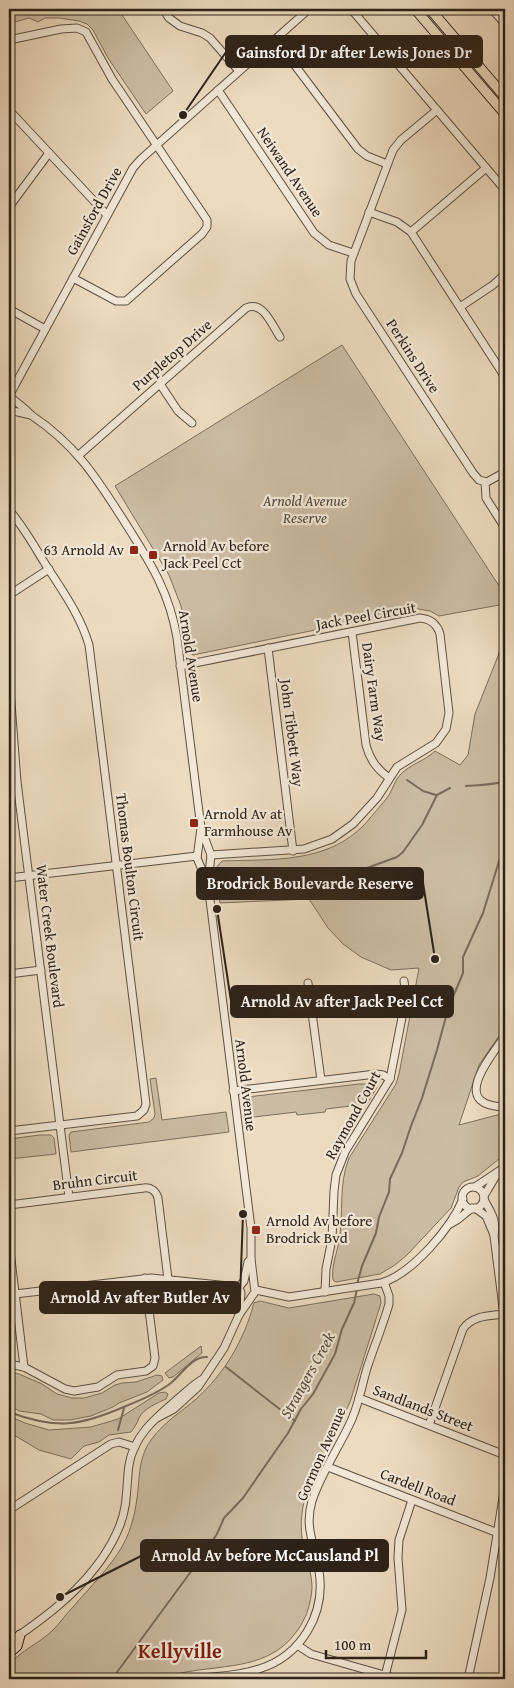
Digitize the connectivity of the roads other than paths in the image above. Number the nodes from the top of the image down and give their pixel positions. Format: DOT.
graph roads {
  1 [pos="163,9"];
  2 [pos="309,9"];
  3 [pos="351,9"];
  4 [pos="415,9"];
  5 [pos="430,9"];
  6 [pos="492,9"];
  7 [pos="505,24"];
  8 [pos="275,39"];
  9 [pos="9,40"];
  10 [pos="239,71"];
  11 [pos="218,90"];
  12 [pos="505,97"];
  13 [pos="9,110"];
  14 [pos="437,110"];
  15 [pos="505,114"];
  16 [pos="157,145"];
  17 [pos="49,153"];
  18 [pos="387,164"];
  19 [pos="486,168"];
  20 [pos="505,190"];
  21 [pos="9,207"];
  22 [pos="370,212"];
  23 [pos="107,215"];
  24 [pos="411,232"];
  25 [pos="353,253"];
  26 [pos="505,274"];
  27 [pos="73,278"];
  28 [pos="460,307"];
  29 [pos="9,309"];
  30 [pos="45,329"];
  31 [pos="280,337"];
  32 [pos="505,376"];
  33 [pos="160,384"];
  34 [pos="10,397"];
  35 [pos="9,410"];
  36 [pos="31,415"];
  37 [pos="192,423"];
  38 [pos="79,456"];
  39 [pos="505,472"];
  40 [pos="485,482"];
  41 [pos="9,510"];
  42 [pos="505,528"];
  43 [pos="49,569"];
  44 [pos="9,595"];
  45 [pos="352,632"];
  46 [pos="268,648"];
  47 [pos="180,666"];
  48 [pos="9,677"];
  49 [pos="11,731"];
  50 [pos="389,778"];
  51 [pos="201,828"];
  52 [pos="293,851"];
  53 [pos="210,855"];
  54 [pos="198,857"];
  55 [pos="116,865"];
  56 [pos="29,876"];
  57 [pos="9,878"];
  58 [pos="208,884"];
  59 [pos="40,970"];
  60 [pos="9,974"];
  61 [pos="404,981"];
  62 [pos="308,983"];
  63 [pos="505,1036"];
  64 [pos="390,1079"];
  65 [pos="320,1080"];
  66 [pos="233,1091"];
  67 [pos="505,1107"];
  68 [pos="60,1126"];
  69 [pos="9,1131"];
  70 [pos="505,1167"];
  71 [pos="497,1174"];
  72 [pos="475,1187"];
  73 [pos="69,1197"];
  74 [pos="484,1198"];
  75 [pos="463,1199"];
  76 [pos="9,1205"];
  77 [pos="473,1208"];
  78 [pos="450,1224"];
  79 [pos="494,1236"];
  80 [pos="9,1243"];
  81 [pos="504,1249"];
  82 [pos="496,1250"];
  83 [pos="251,1258"];
  84 [pos="145,1278"];
  85 [pos="168,1279"];
  86 [pos="383,1282"];
  87 [pos="241,1287"];
  88 [pos="254,1290"];
  89 [pos="328,1292"];
  90 [pos="15,1294"];
  91 [pos="505,1314"];
  92 [pos="239,1315"];
  93 [pos="505,1323"];
  94 [pos="9,1364"];
  95 [pos="24,1367"];
  96 [pos="359,1398"];
  97 [pos="428,1425"];
  98 [pos="134,1447"];
  99 [pos="505,1455"];
  100 [pos="328,1467"];
  101 [pos="505,1485"];
  102 [pos="412,1500"];
  103 [pos="9,1510"];
  104 [pos="498,1533"];
  105 [pos="20,1635"];
  106 [pos="9,1642"];
  107 [pos="297,1645"];
  108 [pos="9,1654"];
  109 [pos="385,1676"];
  110 [pos="197,1679"];
  111 [pos="398,1679"];
  112 [pos="468,1679"];
  1 -- 10 [label="street"];
  2 -- 8 [label="street, Gainsford Drive"];
  3 -- 14 [label="street"];
  4 -- 15 [label="main road"];
  5 -- 12 [label="main road"];
  6 -- 7 [label="street"];
  8 -- 10 [label="street, Gainsford Drive"];
  8 -- 18 [label="street"];
  9 -- 16 [label="street"];
  10 -- 11 [label="street, Gainsford Drive"];
  11 -- 16 [label="street, Gainsford Drive"];
  11 -- 25 [label="street, Neiwand Avenue"];
  13 -- 17 [label="street"];
  14 -- 18 [label="street, Perkins Drive"];
  14 -- 19 [label="street"];
  16 -- 23 [label="street, Gainsford Drive"];
  16 -- 27 [label="street"];
  17 -- 21 [label="street"];
  17 -- 23 [label="street"];
  18 -- 22 [label="street, Perkins Drive"];
  19 -- 20 [label="street"];
  19 -- 24 [label="street"];
  22 -- 24 [label="street"];
  22 -- 25 [label="street, Perkins Drive"];
  23 -- 27 [label="street, Gainsford Drive"];
  24 -- 28 [label="street"];
  25 -- 40 [label="street, Perkins Drive"];
  26 -- 28 [label="street"];
  27 -- 30 [label="street, Gainsford Drive"];
  28 -- 32 [label="street"];
  29 -- 30 [label="street"];
  30 -- 34 [label="street, Gainsford Drive"];
  31 -- 33 [label="street, Purpletop Drive"];
  33 -- 37 [label="street"];
  33 -- 38 [label="street, Purpletop Drive"];
  34 -- 35 [label="street, Gainsford Drive"];
  34 -- 36 [label="street, Arnold Avenue"];
  35 -- 36 [label="street, Arnold Avenue"];
  36 -- 38 [label="street, Arnold Avenue"];
  38 -- 47 [label="street, Arnold Avenue"];
  39 -- 40 [label="street"];
  40 -- 42 [label="street"];
  41 -- 43 [label="street, Thomas Boulton Circuit"];
  43 -- 44 [label="street"];
  43 -- 55 [label="street, Thomas Boulton Circuit"];
  45 -- 46 [label="street, Jack Peel Circuit"];
  45 -- 50 [label="street, Dairy Farm Way"];
  45 -- 50 [label="street, Jack Peel Circuit"];
  46 -- 47 [label="street, Jack Peel Circuit"];
  46 -- 52 [label="street, John Tibbett Way"];
  47 -- 51 [label="street, Arnold Avenue"];
  48 -- 49 [label="street, Water Creek Boulevard"];
  49 -- 56 [label="street, Water Creek Boulevard"];
  50 -- 52 [label="street, Jack Peel Circuit"];
  51 -- 53 [label="street, Arnold Avenue"];
  51 -- 54 [label="street, Arnold Avenue"];
  52 -- 53 [label="street, Jack Peel Circuit"];
  53 -- 54 [label="street"];
  53 -- 54 [label="street"];
  53 -- 58 [label="street, Arnold Avenue"];
  54 -- 55 [label="street"];
  54 -- 58 [label="street, Arnold Avenue"];
  55 -- 56 [label="street"];
  55 -- 68 [label="street, Thomas Boulton Circuit"];
  56 -- 57 [label="street"];
  56 -- 59 [label="street, Water Creek Boulevard"];
  58 -- 66 [label="street, Arnold Avenue"];
  59 -- 60 [label="street"];
  59 -- 68 [label="street, Water Creek Boulevard"];
  61 -- 64 [label="street, Raymond Court"];
  62 -- 65 [label="street"];
  63 -- 67 [label="street"];
  64 -- 65 [label="street"];
  64 -- 89 [label="street, Raymond Court"];
  65 -- 66 [label="street"];
  66 -- 83 [label="street, Arnold Avenue"];
  68 -- 69 [label="street, Thomas Boulton Circuit"];
  68 -- 73 [label="street, Water Creek Boulevard"];
  70 -- 71 [label="street"];
  71 -- 72 [label="street"];
  71 -- 74 [label="street"];
  72 -- 74 [label="street"];
  72 -- 75 [label="street"];
  73 -- 76 [label="street, Bruhn Circuit"];
  73 -- 85 [label="street, Bruhn Circuit"];
  74 -- 77 [label="street"];
  74 -- 79 [label="street"];
  75 -- 77 [label="street"];
  75 -- 78 [label="street"];
  77 -- 78 [label="street"];
  77 -- 79 [label="street"];
  78 -- 86 [label="street"];
  79 -- 82 [label="street"];
  80 -- 90 [label="street"];
  81 -- 82 [label="street"];
  82 -- 91 [label="street"];
  83 -- 87 [label="street, Arnold Avenue"];
  83 -- 88 [label="street, Arnold Avenue"];
  84 -- 85 [label="street"];
  84 -- 90 [label="street"];
  84 -- 95 [label="street"];
  85 -- 87 [label="street"];
  86 -- 89 [label="street"];
  86 -- 96 [label="street, Gormon Avenue"];
  87 -- 88 [label="street"];
  87 -- 88 [label="street"];
  87 -- 92 [label="street, Arnold Avenue"];
  88 -- 89 [label="street"];
  88 -- 92 [label="street, Arnold Avenue"];
  90 -- 95 [label="street"];
  91 -- 93 [label="street"];
  91 -- 97 [label="street"];
  92 -- 98 [label="street, Arnold Avenue"];
  94 -- 95 [label="street"];
  96 -- 97 [label="street, Sandlands Street"];
  96 -- 100 [label="street, Gormon Avenue"];
  97 -- 99 [label="street, Sandlands Street"];
  98 -- 103 [label="street"];
  98 -- 105 [label="street, Arnold Avenue"];
  100 -- 102 [label="street, Cardell Road"];
  100 -- 107 [label="street, Gormon Avenue"];
  101 -- 104 [label="street"];
  102 -- 104 [label="street, Cardell Road"];
  102 -- 109 [label="street"];
  104 -- 112 [label="street"];
  105 -- 106 [label="street, Arnold Avenue"];
  105 -- 108 [label="main road"];
  107 -- 109 [label="street"];
  107 -- 110 [label="street, Gormon Avenue"];
  109 -- 111 [label="street"];
}
